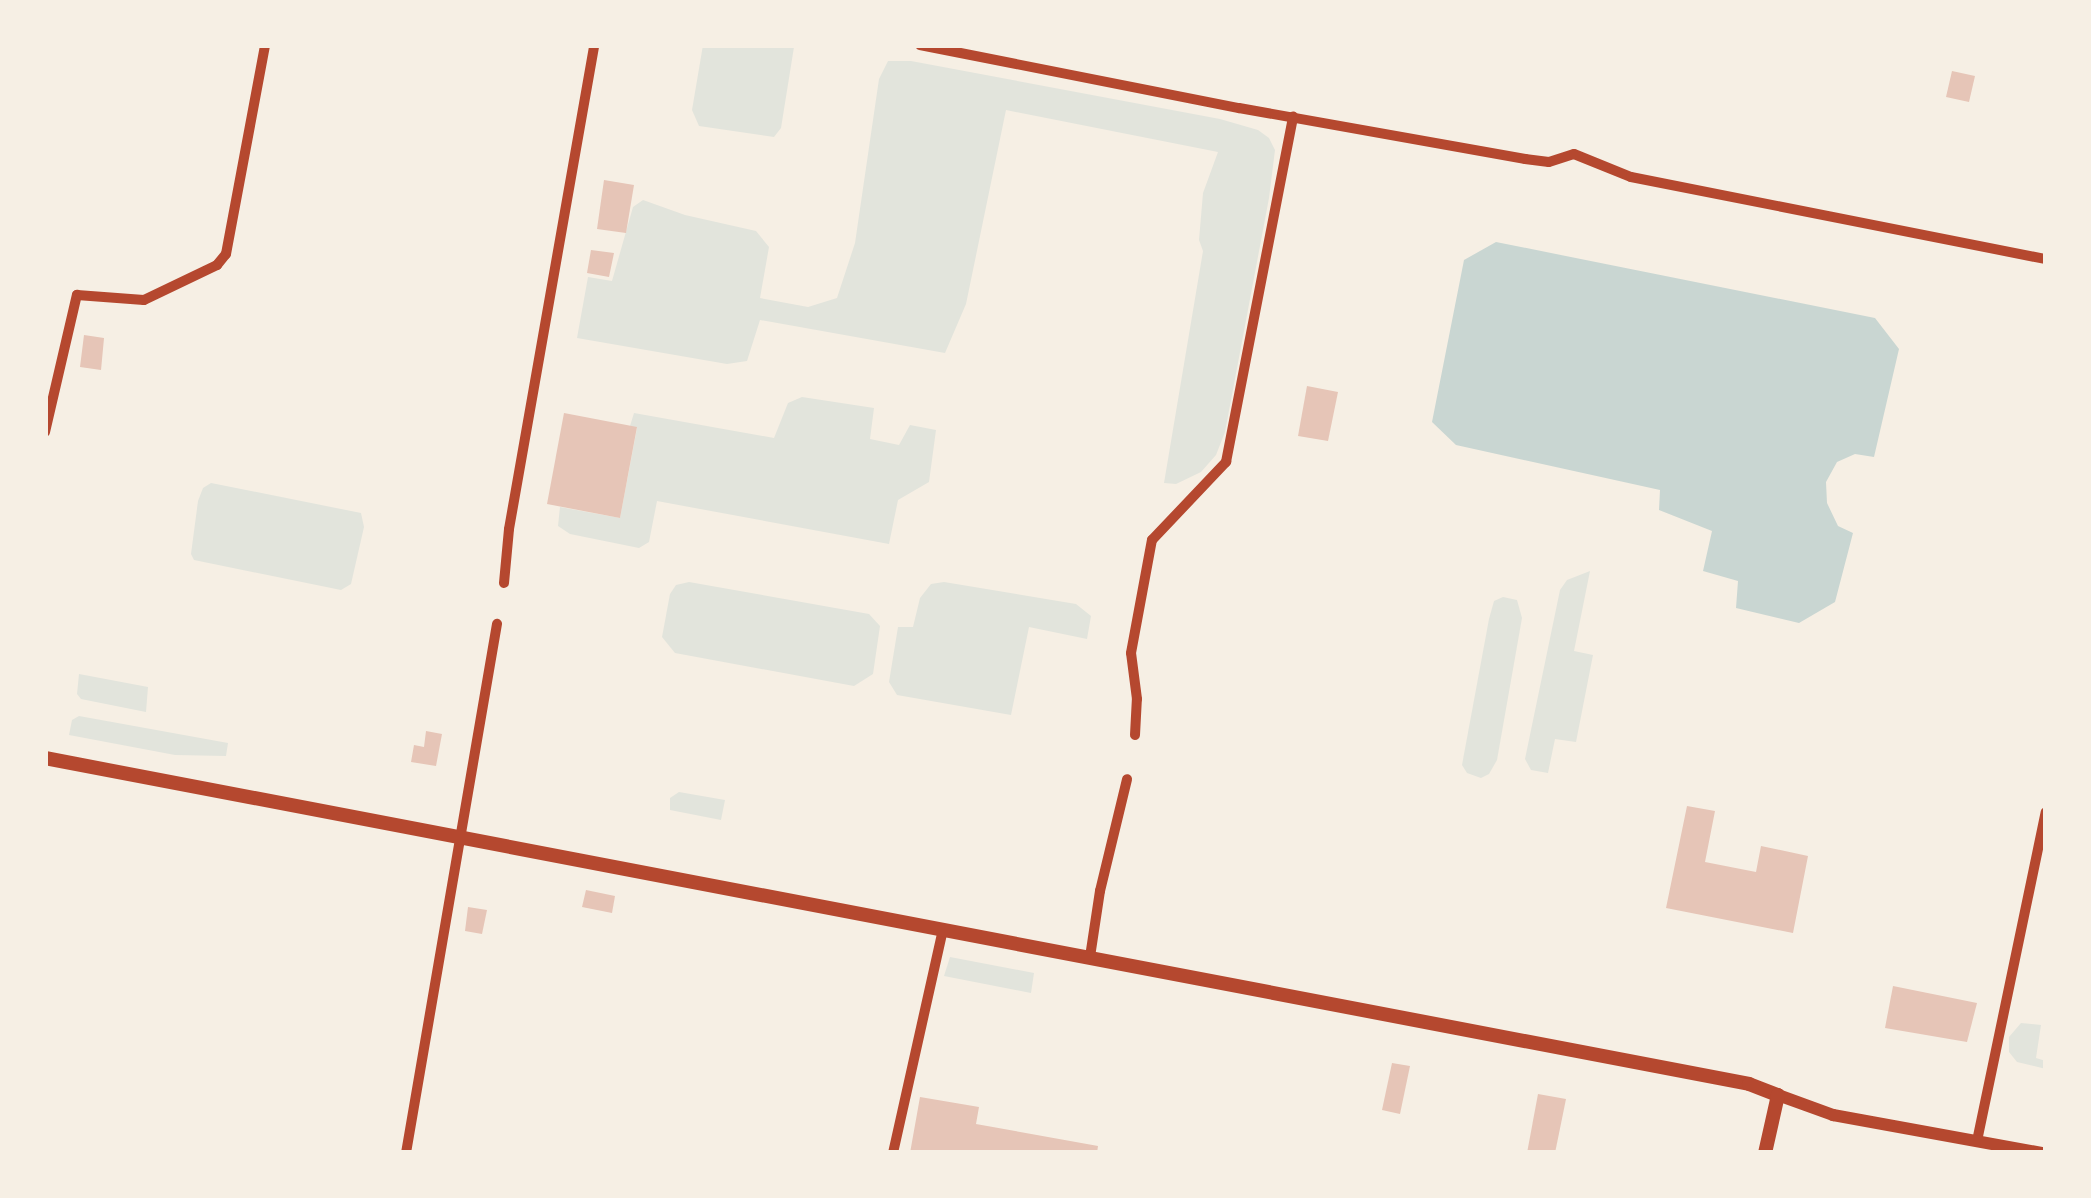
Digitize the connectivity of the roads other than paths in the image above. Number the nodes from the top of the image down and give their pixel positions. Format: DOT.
graph roads {
  1 [pos="265,45"];
  2 [pos="594,45"];
  3 [pos="920,45"];
  4 [pos="1293,116"];
  5 [pos="2046,259"];
  6 [pos="45,432"];
  7 [pos="504,583"];
  8 [pos="498,624"];
  9 [pos="1135,735"];
  10 [pos="45,750"];
  11 [pos="49,762"];
  12 [pos="1128,779"];
  13 [pos="2046,812"];
  14 [pos="461,837"];
  15 [pos="943,929"];
  16 [pos="1090,957"];
  17 [pos="1778,1095"];
  18 [pos="1976,1142"];
  19 [pos="406,1153"];
  20 [pos="893,1153"];
  21 [pos="1765,1153"];
  22 [pos="2042,1153"];
  1 -- 6 [label="street"];
  2 -- 7 [label="street"];
  3 -- 4 [label="street"];
  4 -- 5 [label="street"];
  4 -- 9 [label="street"];
  8 -- 14 [label="street"];
  10 -- 11 [label="main road"];
  11 -- 14 [label="main road"];
  12 -- 16 [label="street"];
  13 -- 18 [label="street"];
  14 -- 15 [label="main road"];
  14 -- 19 [label="street"];
  15 -- 16 [label="main road"];
  15 -- 20 [label="street"];
  16 -- 17 [label="main road"];
  17 -- 18 [label="street"];
  17 -- 21 [label="main road"];
  18 -- 22 [label="street"];
}
